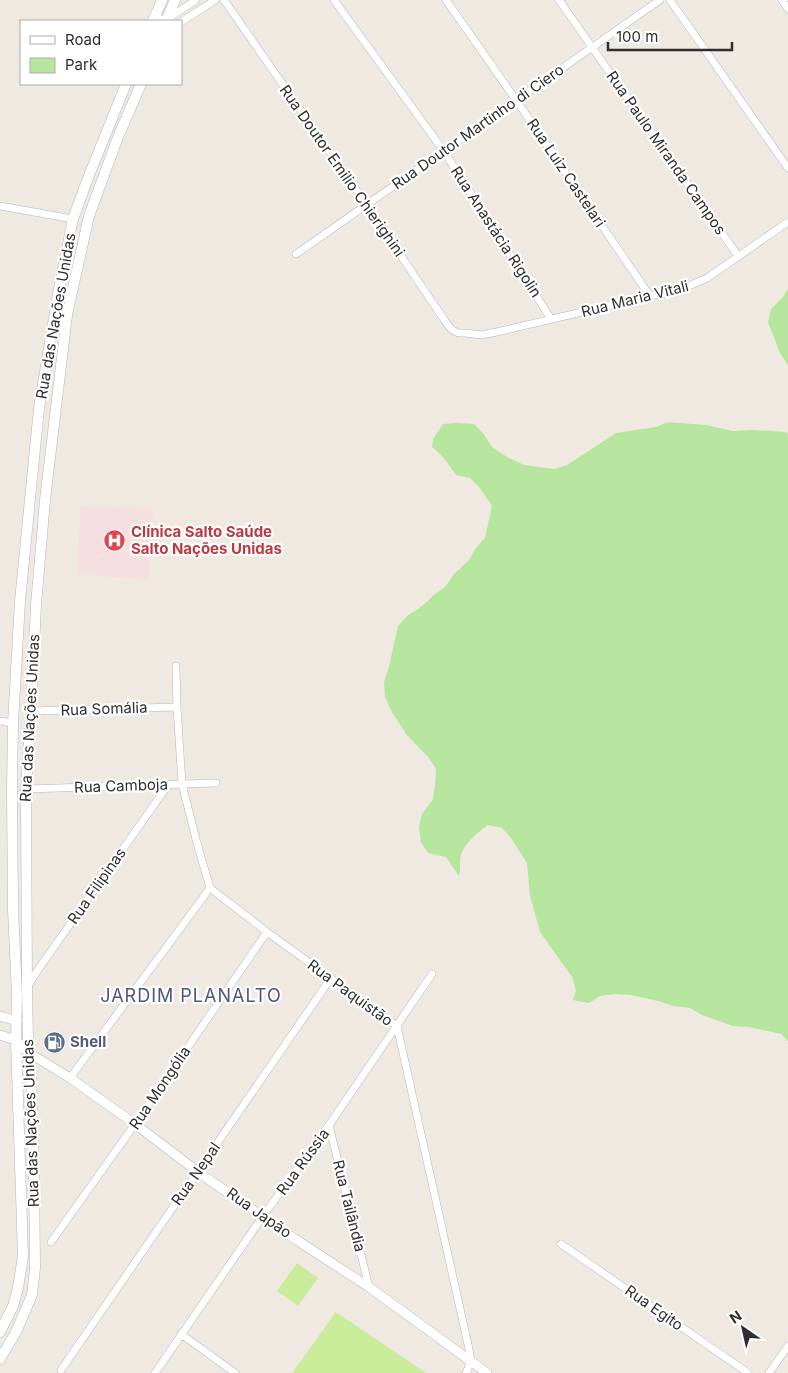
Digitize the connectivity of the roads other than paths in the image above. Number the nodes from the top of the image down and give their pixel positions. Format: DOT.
graph roads {
  1 [pos="162,0"];
  2 [pos="175,0"];
  3 [pos="196,0"];
  4 [pos="215,0"];
  5 [pos="224,0"];
  6 [pos="334,0"];
  7 [pos="446,0"];
  8 [pos="559,0"];
  9 [pos="660,0"];
  10 [pos="670,0"];
  11 [pos="782,0"];
  12 [pos="788,9"];
  13 [pos="153,20"];
  14 [pos="166,20"];
  15 [pos="182,21"];
  16 [pos="593,47"];
  17 [pos="126,85"];
  18 [pos="141,85"];
  19 [pos="516,100"];
  20 [pos="443,150"];
  21 [pos="788,168"];
  22 [pos="366,204"];
  23 [pos="0,206"];
  24 [pos="73,219"];
  25 [pos="788,222"];
  26 [pos="296,254"];
  27 [pos="738,256"];
  28 [pos="58,294"];
  29 [pos="650,296"];
  30 [pos="67,315"];
  31 [pos="551,319"];
  32 [pos="465,333"];
  33 [pos="20,601"];
  34 [pos="36,605"];
  35 [pos="176,666"];
  36 [pos="177,707"];
  37 [pos="31,711"];
  38 [pos="0,721"];
  39 [pos="13,723"];
  40 [pos="182,784"];
  41 [pos="216,784"];
  42 [pos="168,785"];
  43 [pos="26,789"];
  44 [pos="210,888"];
  45 [pos="267,932"];
  46 [pos="432,974"];
  47 [pos="331,978"];
  48 [pos="26,989"];
  49 [pos="0,1016"];
  50 [pos="17,1021"];
  51 [pos="397,1026"];
  52 [pos="0,1034"];
  53 [pos="28,1038"];
  54 [pos="16,1040"];
  55 [pos="30,1055"];
  56 [pos="70,1078"];
  57 [pos="135,1124"];
  58 [pos="329,1125"];
  59 [pos="198,1172"];
  60 [pos="263,1216"];
  61 [pos="51,1242"];
  62 [pos="561,1244"];
  63 [pos="369,1287"];
  64 [pos="0,1332"];
  65 [pos="181,1334"];
  66 [pos="788,1346"];
  67 [pos="0,1359"];
  68 [pos="471,1362"];
  69 [pos="61,1370"];
  70 [pos="155,1373"];
  71 [pos="234,1373"];
  72 [pos="466,1373"];
  73 [pos="487,1373"];
  74 [pos="748,1373"];
  75 [pos="769,1373"];
  1 -- 13 [label="main road"];
  2 -- 14 [label="main road"];
  3 -- 14 [label="street"];
  4 -- 15 [label="street"];
  5 -- 22 [label="street, Rua Doutor Emilio Chierighini"];
  6 -- 20 [label="street, Rua Anastácia Rigolin"];
  7 -- 19 [label="street, Rua Luiz Castelari"];
  8 -- 16 [label="street, Rua Paulo Miranda Campos"];
  9 -- 16 [label="street, Rua Doutor Martinho di Ciero"];
  10 -- 21 [label="street"];
  11 -- 12 [label="street"];
  13 -- 14 [label="street"];
  16 -- 19 [label="street, Rua Doutor Martinho di Ciero"];
  16 -- 27 [label="street, Rua Paulo Miranda Campos"];
  17 -- 24 [label="main road, Rua das Nações Unidas"];
  18 -- 30 [label="main road, Rua das Nações Unidas"];
  19 -- 20 [label="street, Rua Doutor Martinho di Ciero"];
  19 -- 29 [label="street, Rua Luiz Castelari"];
  20 -- 22 [label="street, Rua Doutor Martinho di Ciero"];
  20 -- 31 [label="street, Rua Anastácia Rigolin"];
  22 -- 26 [label="street, Rua Doutor Martinho di Ciero"];
  22 -- 32 [label="street, Rua Doutor Emilio Chierighini"];
  23 -- 24 [label="street"];
  24 -- 28 [label="main road, Rua das Nações Unidas"];
  25 -- 27 [label="street, Rua Maria Vitali"];
  27 -- 29 [label="street, Rua Maria Vitali"];
  28 -- 30 [label="main road"];
  28 -- 33 [label="main road, Rua das Nações Unidas"];
  29 -- 31 [label="street, Rua Maria Vitali"];
  30 -- 34 [label="main road, Rua das Nações Unidas"];
  31 -- 32 [label="street, Rua Maria Vitali"];
  33 -- 34 [label="main road"];
  33 -- 39 [label="main road, Rua das Nações Unidas"];
  34 -- 37 [label="main road, Rua das Nações Unidas"];
  35 -- 36 [label="street"];
  36 -- 37 [label="street, Rua Somália"];
  36 -- 40 [label="street"];
  37 -- 43 [label="main road, Rua das Nações Unidas"];
  38 -- 39 [label="street"];
  39 -- 50 [label="main road, Rua das Nações Unidas"];
  40 -- 41 [label="street, Rua Camboja"];
  40 -- 42 [label="street, Rua Camboja"];
  40 -- 44 [label="street"];
  42 -- 43 [label="street, Rua Camboja"];
  42 -- 48 [label="street, Rua Filipinas"];
  43 -- 48 [label="main road, Rua das Nações Unidas"];
  44 -- 45 [label="street, Rua Paquistão"];
  44 -- 56 [label="street"];
  45 -- 47 [label="street, Rua Paquistão"];
  45 -- 57 [label="street, Rua Mongólia"];
  46 -- 51 [label="street, Rua Rússia"];
  47 -- 51 [label="street, Rua Paquistão"];
  47 -- 59 [label="street, Rua Nepal"];
  48 -- 53 [label="main road, Rua das Nações Unidas"];
  49 -- 50 [label="street"];
  50 -- 53 [label="main road"];
  50 -- 54 [label="main road, Rua das Nações Unidas"];
  51 -- 58 [label="street, Rua Rússia"];
  51 -- 68 [label="street, Rua Paquistão"];
  52 -- 54 [label="street"];
  53 -- 55 [label="main road, Rua das Nações Unidas"];
  54 -- 55 [label="street, Rua Japão"];
  54 -- 64 [label="main road, Rua das Nações Unidas"];
  55 -- 56 [label="street, Rua Japão"];
  55 -- 67 [label="main road, Rua das Nações Unidas"];
  56 -- 57 [label="street, Rua Japão"];
  57 -- 59 [label="street, Rua Japão"];
  57 -- 61 [label="street, Rua Mongólia"];
  58 -- 60 [label="street, Rua Rússia"];
  58 -- 63 [label="street, Rua Tailândia"];
  59 -- 60 [label="street, Rua Japão"];
  59 -- 69 [label="street, Rua Nepal"];
  60 -- 63 [label="street, Rua Japão"];
  60 -- 65 [label="street, Rua Rússia"];
  62 -- 74 [label="street, Rua Egito"];
  63 -- 68 [label="street, Rua Japão"];
  65 -- 70 [label="street, Rua Rússia"];
  65 -- 71 [label="street"];
  66 -- 75 [label="street"];
  68 -- 72 [label="street"];
  68 -- 73 [label="street, Rua Japão"];
}
